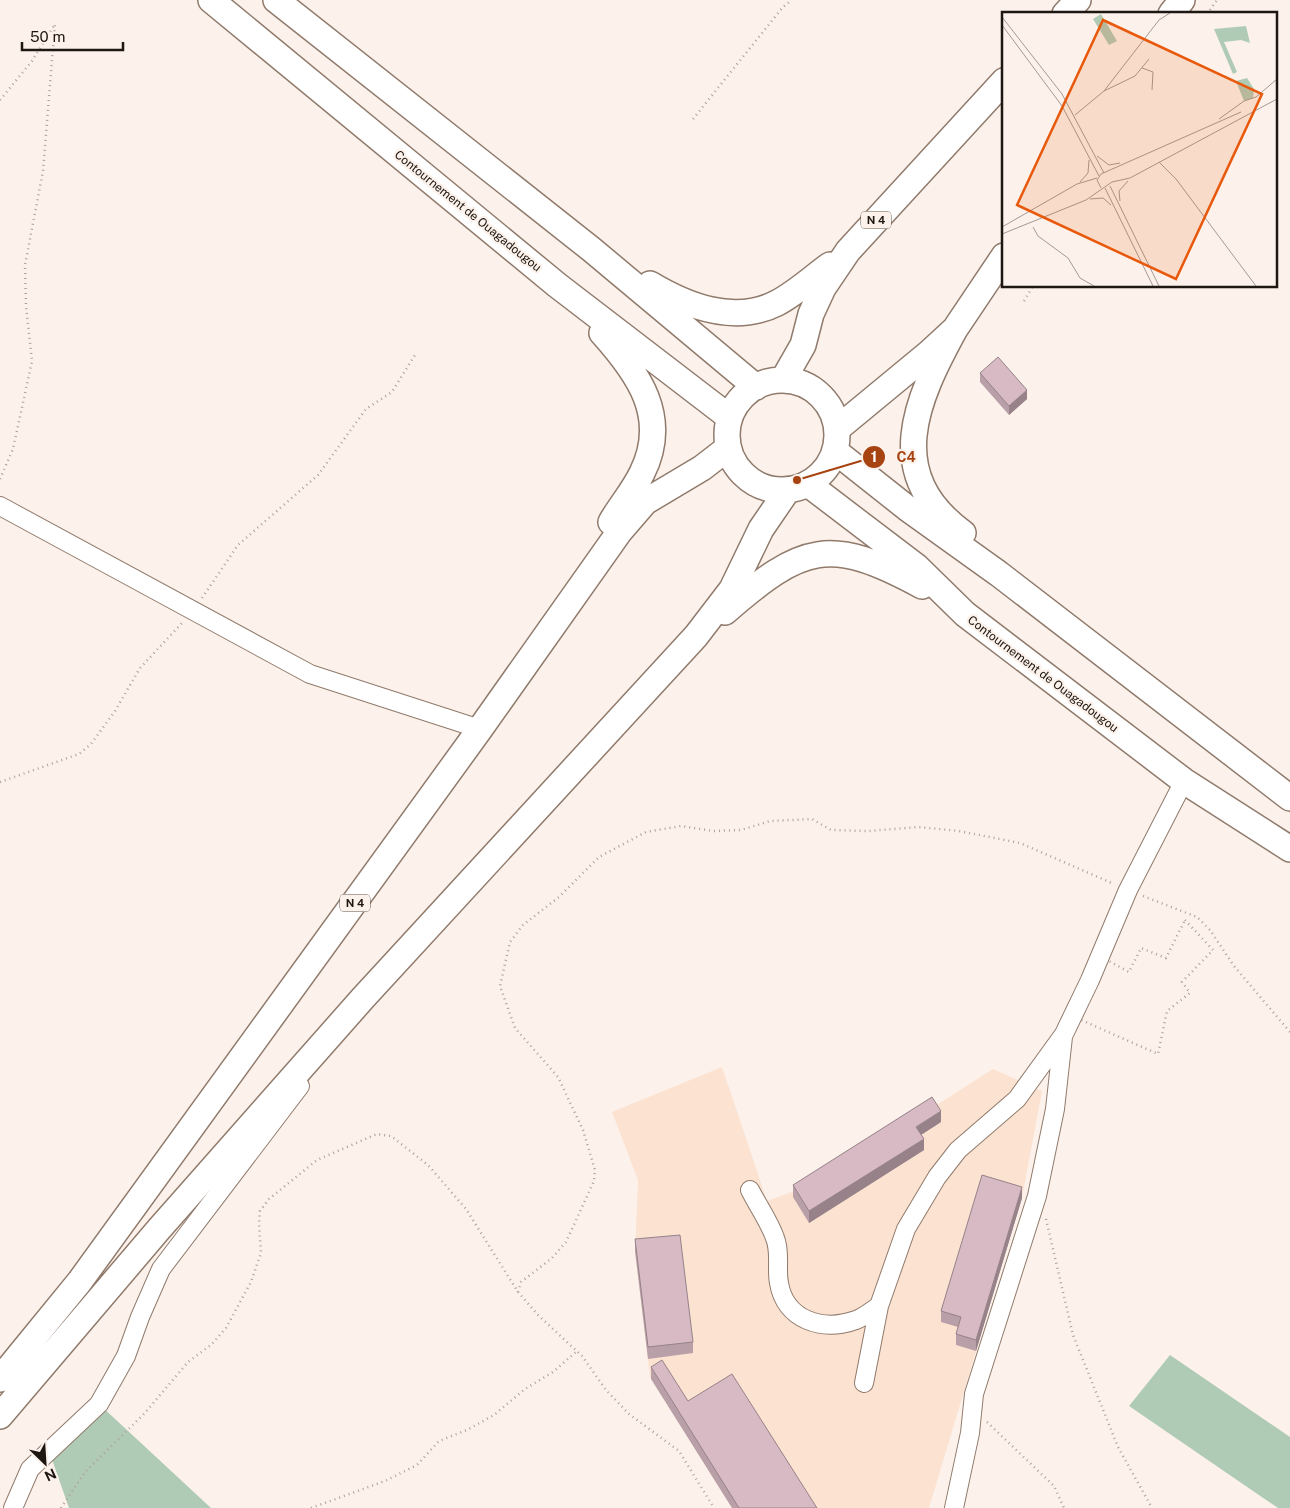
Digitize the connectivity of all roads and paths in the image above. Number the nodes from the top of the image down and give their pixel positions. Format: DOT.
graph roads {
  1 [pos="211,0"];
  2 [pos="276,0"];
  3 [pos="792,0"];
  4 [pos="1078,0"];
  5 [pos="1182,0"];
  6 [pos="1217,0"];
  7 [pos="1067,12"];
  8 [pos="1173,12"];
  9 [pos="1208,12"];
  10 [pos="1002,83"];
  11 [pos="0,100"];
  12 [pos="693,119"];
  13 [pos="591,248"];
  14 [pos="848,251"];
  15 [pos="1002,259"];
  16 [pos="558,285"];
  17 [pos="1032,288"];
  18 [pos="1024,301"];
  19 [pos="955,329"];
  20 [pos="415,355"];
  21 [pos="783,380"];
  22 [pos="756,387"];
  23 [pos="730,417"];
  24 [pos="836,440"];
  25 [pos="728,448"];
  26 [pos="0,479"];
  27 [pos="798,488"];
  28 [pos="0,506"];
  29 [pos="999,574"];
  30 [pos="578,587"];
  31 [pos="194,611"];
  32 [pos="965,614"];
  33 [pos="696,636"];
  34 [pos="480,729"];
  35 [pos="1184,781"];
  36 [pos="0,782"];
  37 [pos="1290,798"];
  38 [pos="1290,849"];
  39 [pos="1128,890"];
  40 [pos="1167,1011"];
  41 [pos="1290,1032"];
  42 [pos="1064,1034"];
  43 [pos="300,1086"];
  44 [pos="750,1190"];
  45 [pos="1046,1216"];
  46 [pos="518,1292"];
  47 [pos="878,1306"];
  48 [pos="576,1351"];
  49 [pos="0,1379"];
  50 [pos="864,1383"];
  51 [pos="973,1398"];
  52 [pos="0,1416"];
  53 [pos="13,1508"];
  54 [pos="61,1508"];
  55 [pos="311,1508"];
  56 [pos="714,1508"];
  57 [pos="954,1508"];
  58 [pos="1064,1508"];
  59 [pos="1152,1508"];
  1 -- 16 [label="highway, Contournement de Ouagadougou"];
  2 -- 13 [label="highway"];
  3 -- 12 [label="path"];
  4 -- 7 [label="highway"];
  5 -- 8 [label="highway"];
  6 -- 9 [label="path"];
  10 -- 14 [label="highway, N 4"];
  11 -- 26 [label="path"];
  13 -- 14 [label="highway"];
  13 -- 22 [label="highway"];
  14 -- 21 [label="highway, N 4"];
  15 -- 19 [label="highway"];
  16 -- 23 [label="highway, Contournement de Ouagadougou"];
  16 -- 30 [label="highway"];
  17 -- 18 [label="path"];
  19 -- 24 [label="highway"];
  19 -- 29 [label="highway"];
  20 -- 31 [label="path"];
  21 -- 22 [label="highway"];
  21 -- 24 [label="highway"];
  22 -- 23 [label="highway"];
  23 -- 25 [label="highway"];
  24 -- 27 [label="highway"];
  24 -- 29 [label="highway"];
  25 -- 27 [label="highway"];
  25 -- 30 [label="highway, N 4"];
  27 -- 32 [label="highway, Contournement de Ouagadougou"];
  27 -- 33 [label="highway"];
  28 -- 31 [label="street"];
  29 -- 37 [label="highway"];
  30 -- 34 [label="highway, N 4"];
  31 -- 34 [label="street"];
  31 -- 36 [label="path"];
  32 -- 33 [label="highway"];
  32 -- 35 [label="highway, Contournement de Ouagadougou"];
  33 -- 52 [label="highway"];
  34 -- 49 [label="highway, N 4"];
  35 -- 38 [label="highway, Contournement de Ouagadougou"];
  35 -- 39 [label="street"];
  39 -- 41 [label="path"];
  39 -- 42 [label="street"];
  39 -- 46 [label="path"];
  40 -- 40 [label="path"];
  42 -- 47 [label="street"];
  42 -- 51 [label="street"];
  43 -- 53 [label="street"];
  44 -- 47 [label="street"];
  45 -- 59 [label="path"];
  46 -- 48 [label="path"];
  46 -- 54 [label="path"];
  47 -- 50 [label="street"];
  48 -- 55 [label="path"];
  48 -- 56 [label="path"];
  51 -- 57 [label="street"];
  51 -- 58 [label="path"];
}
